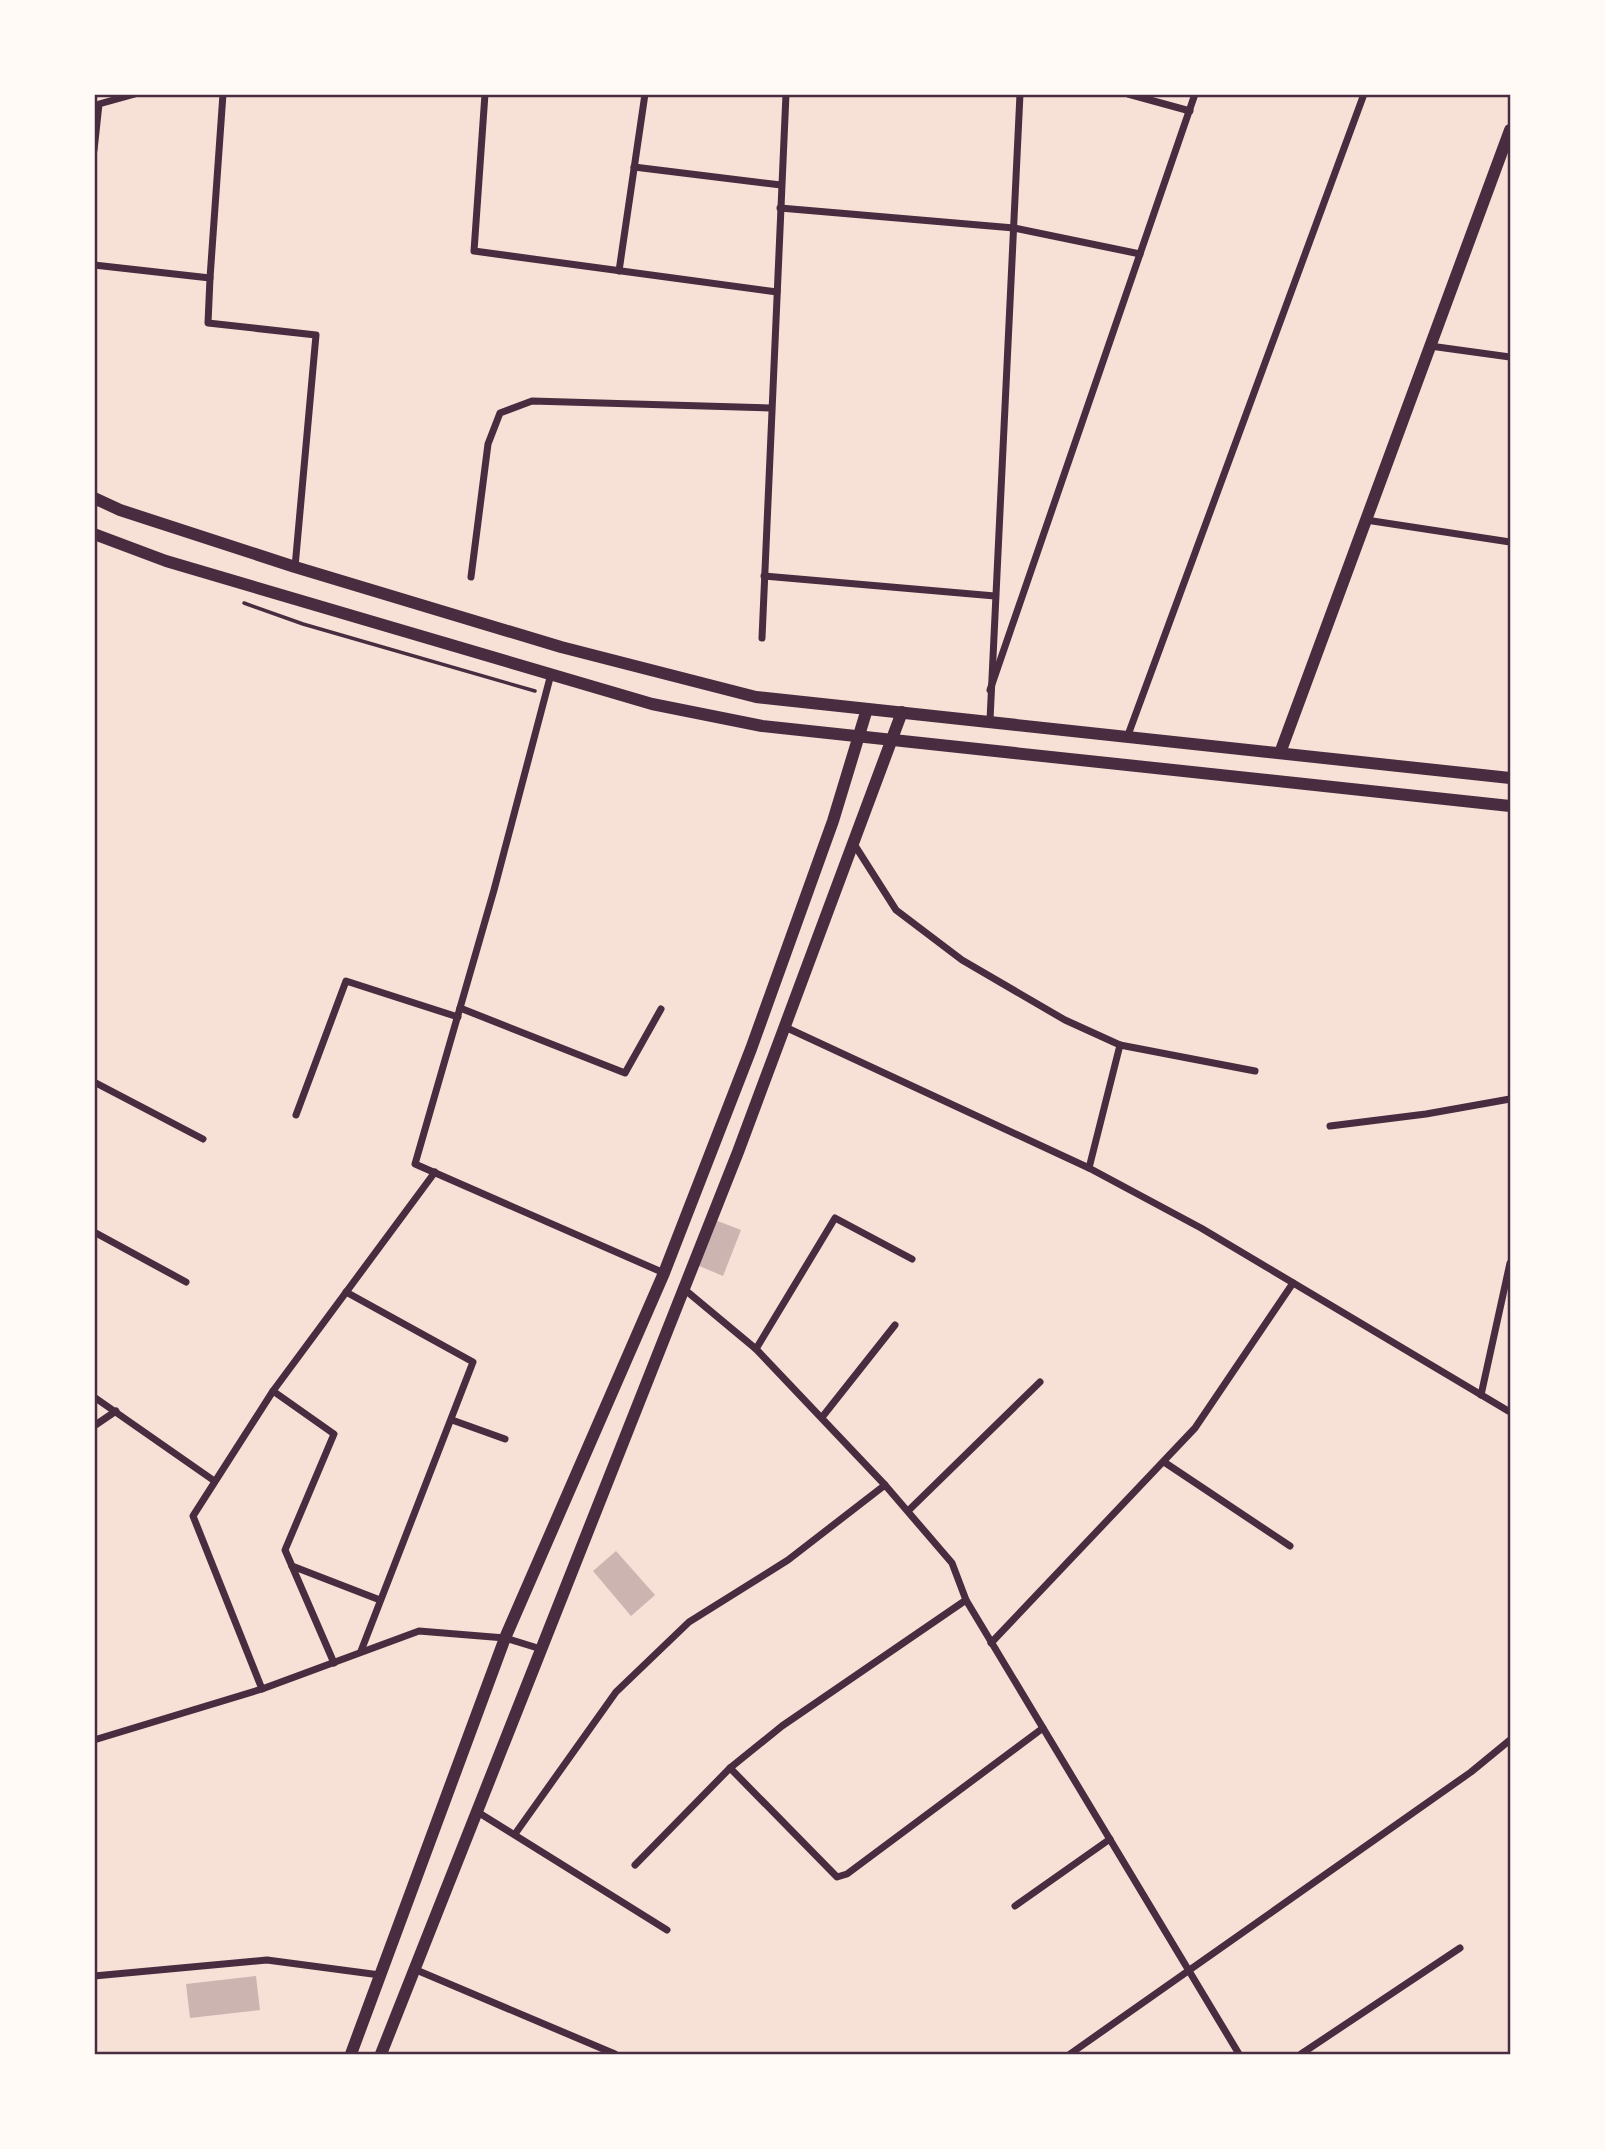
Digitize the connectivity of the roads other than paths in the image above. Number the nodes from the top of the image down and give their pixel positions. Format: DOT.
graph roads {
  1 [pos="135,94"];
  2 [pos="223,94"];
  3 [pos="485,94"];
  4 [pos="645,94"];
  5 [pos="786,94"];
  6 [pos="1020,94"];
  7 [pos="1128,94"];
  8 [pos="1195,94"];
  9 [pos="1364,94"];
  10 [pos="1190,111"];
  11 [pos="1510,130"];
  12 [pos="94,150"];
  13 [pos="634,167"];
  14 [pos="781,185"];
  15 [pos="780,208"];
  16 [pos="1014,228"];
  17 [pos="1140,254"];
  18 [pos="94,265"];
  19 [pos="619,271"];
  20 [pos="210,278"];
  21 [pos="777,292"];
  22 [pos="1430,346"];
  23 [pos="1510,357"];
  24 [pos="771,408"];
  25 [pos="94,498"];
  26 [pos="1366,520"];
  27 [pos="94,534"];
  28 [pos="1510,542"];
  29 [pos="295,567"];
  30 [pos="764,576"];
  31 [pos="471,577"];
  32 [pos="995,596"];
  33 [pos="762,638"];
  34 [pos="551,674"];
  35 [pos="990,690"];
  36 [pos="867,709"];
  37 [pos="902,712"];
  38 [pos="990,720"];
  39 [pos="1128,735"];
  40 [pos="859,738"];
  41 [pos="893,741"];
  42 [pos="1280,753"];
  43 [pos="1510,778"];
  44 [pos="1510,806"];
  45 [pos="854,844"];
  46 [pos="661,1009"];
  47 [pos="459,1012"];
  48 [pos="785,1027"];
  49 [pos="1120,1045"];
  50 [pos="1255,1071"];
  51 [pos="94,1082"];
  52 [pos="1510,1099"];
  53 [pos="296,1115"];
  54 [pos="1330,1126"];
  55 [pos="203,1139"];
  56 [pos="1089,1168"];
  57 [pos="435,1172"];
  58 [pos="94,1232"];
  59 [pos="912,1259"];
  60 [pos="1510,1263"];
  61 [pos="664,1273"];
  62 [pos="186,1282"];
  63 [pos="1293,1283"];
  64 [pos="683,1288"];
  65 [pos="346,1292"];
  66 [pos="895,1325"];
  67 [pos="757,1349"];
  68 [pos="1040,1382"];
  69 [pos="273,1391"];
  70 [pos="1481,1395"];
  71 [pos="94,1397"];
  72 [pos="116,1411"];
  73 [pos="1510,1412"];
  74 [pos="822,1416"];
  75 [pos="452,1420"];
  76 [pos="94,1426"];
  77 [pos="505,1439"];
  78 [pos="1164,1462"];
  79 [pos="213,1480"];
  80 [pos="885,1485"];
  81 [pos="909,1510"];
  82 [pos="1290,1546"];
  83 [pos="292,1566"];
  84 [pos="380,1600"];
  85 [pos="965,1600"];
  86 [pos="505,1638"];
  87 [pos="991,1643"];
  88 [pos="541,1649"];
  89 [pos="361,1651"];
  90 [pos="334,1662"];
  91 [pos="262,1689"];
  92 [pos="1042,1728"];
  93 [pos="94,1740"];
  94 [pos="1510,1740"];
  95 [pos="730,1768"];
  96 [pos="477,1811"];
  97 [pos="515,1834"];
  98 [pos="1110,1839"];
  99 [pos="635,1865"];
  100 [pos="1015,1906"];
  101 [pos="667,1930"];
  102 [pos="1460,1948"];
  103 [pos="414,1969"];
  104 [pos="1188,1969"];
  105 [pos="381,1975"];
  106 [pos="94,1976"];
  107 [pos="351,2054"];
  108 [pos="381,2054"];
  109 [pos="615,2054"];
  110 [pos="1070,2054"];
  111 [pos="1239,2054"];
  112 [pos="1301,2054"];
  1 -- 12 [label="street"];
  2 -- 20 [label="street"];
  3 -- 19 [label="street"];
  4 -- 13 [label="street"];
  5 -- 14 [label="street"];
  6 -- 16 [label="street"];
  7 -- 10 [label="street"];
  8 -- 10 [label="street"];
  9 -- 39 [label="street"];
  10 -- 17 [label="street"];
  11 -- 22 [label="street"];
  13 -- 14 [label="street"];
  13 -- 19 [label="street"];
  14 -- 15 [label="street"];
  15 -- 16 [label="street"];
  15 -- 21 [label="street"];
  16 -- 17 [label="street"];
  16 -- 32 [label="street"];
  17 -- 35 [label="street"];
  18 -- 20 [label="street"];
  19 -- 21 [label="street"];
  20 -- 29 [label="street"];
  21 -- 24 [label="street"];
  22 -- 23 [label="street"];
  22 -- 26 [label="street"];
  24 -- 30 [label="street"];
  24 -- 31 [label="street"];
  25 -- 29 [label="street"];
  26 -- 28 [label="street"];
  26 -- 42 [label="street"];
  27 -- 34 [label="street"];
  29 -- 36 [label="street"];
  30 -- 32 [label="street"];
  30 -- 33 [label="street"];
  32 -- 35 [label="street"];
  34 -- 40 [label="street"];
  34 -- 47 [label="street"];
  35 -- 38 [label="street"];
  36 -- 37 [label="street"];
  36 -- 40 [label="street"];
  37 -- 38 [label="street"];
  37 -- 41 [label="street"];
  38 -- 39 [label="street"];
  39 -- 42 [label="street"];
  40 -- 41 [label="street"];
  40 -- 61 [label="street"];
  41 -- 44 [label="street"];
  41 -- 45 [label="street"];
  42 -- 43 [label="street"];
  45 -- 48 [label="street"];
  45 -- 49 [label="street"];
  46 -- 47 [label="street"];
  47 -- 53 [label="street"];
  47 -- 57 [label="street"];
  48 -- 56 [label="street"];
  48 -- 64 [label="street"];
  49 -- 50 [label="street"];
  49 -- 56 [label="street"];
  51 -- 55 [label="street"];
  52 -- 54 [label="street"];
  56 -- 63 [label="street"];
  57 -- 61 [label="street"];
  57 -- 65 [label="street"];
  58 -- 62 [label="street"];
  59 -- 67 [label="street"];
  60 -- 70 [label="street"];
  61 -- 86 [label="street"];
  63 -- 70 [label="street"];
  63 -- 78 [label="street"];
  64 -- 67 [label="street"];
  64 -- 88 [label="street"];
  65 -- 69 [label="street"];
  65 -- 75 [label="street"];
  66 -- 74 [label="street"];
  67 -- 74 [label="street"];
  68 -- 81 [label="street"];
  69 -- 79 [label="street"];
  69 -- 83 [label="street"];
  70 -- 73 [label="street"];
  71 -- 72 [label="street"];
  72 -- 76 [label="street"];
  72 -- 79 [label="street"];
  74 -- 80 [label="street"];
  75 -- 77 [label="street"];
  75 -- 84 [label="street"];
  78 -- 82 [label="street"];
  78 -- 87 [label="street"];
  79 -- 91 [label="street"];
  80 -- 81 [label="street"];
  80 -- 97 [label="street"];
  81 -- 85 [label="street"];
  83 -- 84 [label="street"];
  83 -- 90 [label="street"];
  84 -- 89 [label="street"];
  85 -- 87 [label="street"];
  85 -- 95 [label="street"];
  86 -- 88 [label="street"];
  86 -- 89 [label="street"];
  86 -- 105 [label="street"];
  87 -- 92 [label="street"];
  88 -- 96 [label="street"];
  89 -- 90 [label="street"];
  90 -- 91 [label="street"];
  91 -- 93 [label="street"];
  92 -- 95 [label="street"];
  92 -- 98 [label="street"];
  94 -- 104 [label="street"];
  95 -- 99 [label="street"];
  96 -- 97 [label="street"];
  96 -- 103 [label="street"];
  97 -- 101 [label="street"];
  98 -- 100 [label="street"];
  98 -- 104 [label="street"];
  102 -- 112 [label="street"];
  103 -- 108 [label="street"];
  103 -- 109 [label="street"];
  104 -- 110 [label="street"];
  104 -- 111 [label="street"];
  105 -- 106 [label="street"];
  105 -- 107 [label="street"];
}
